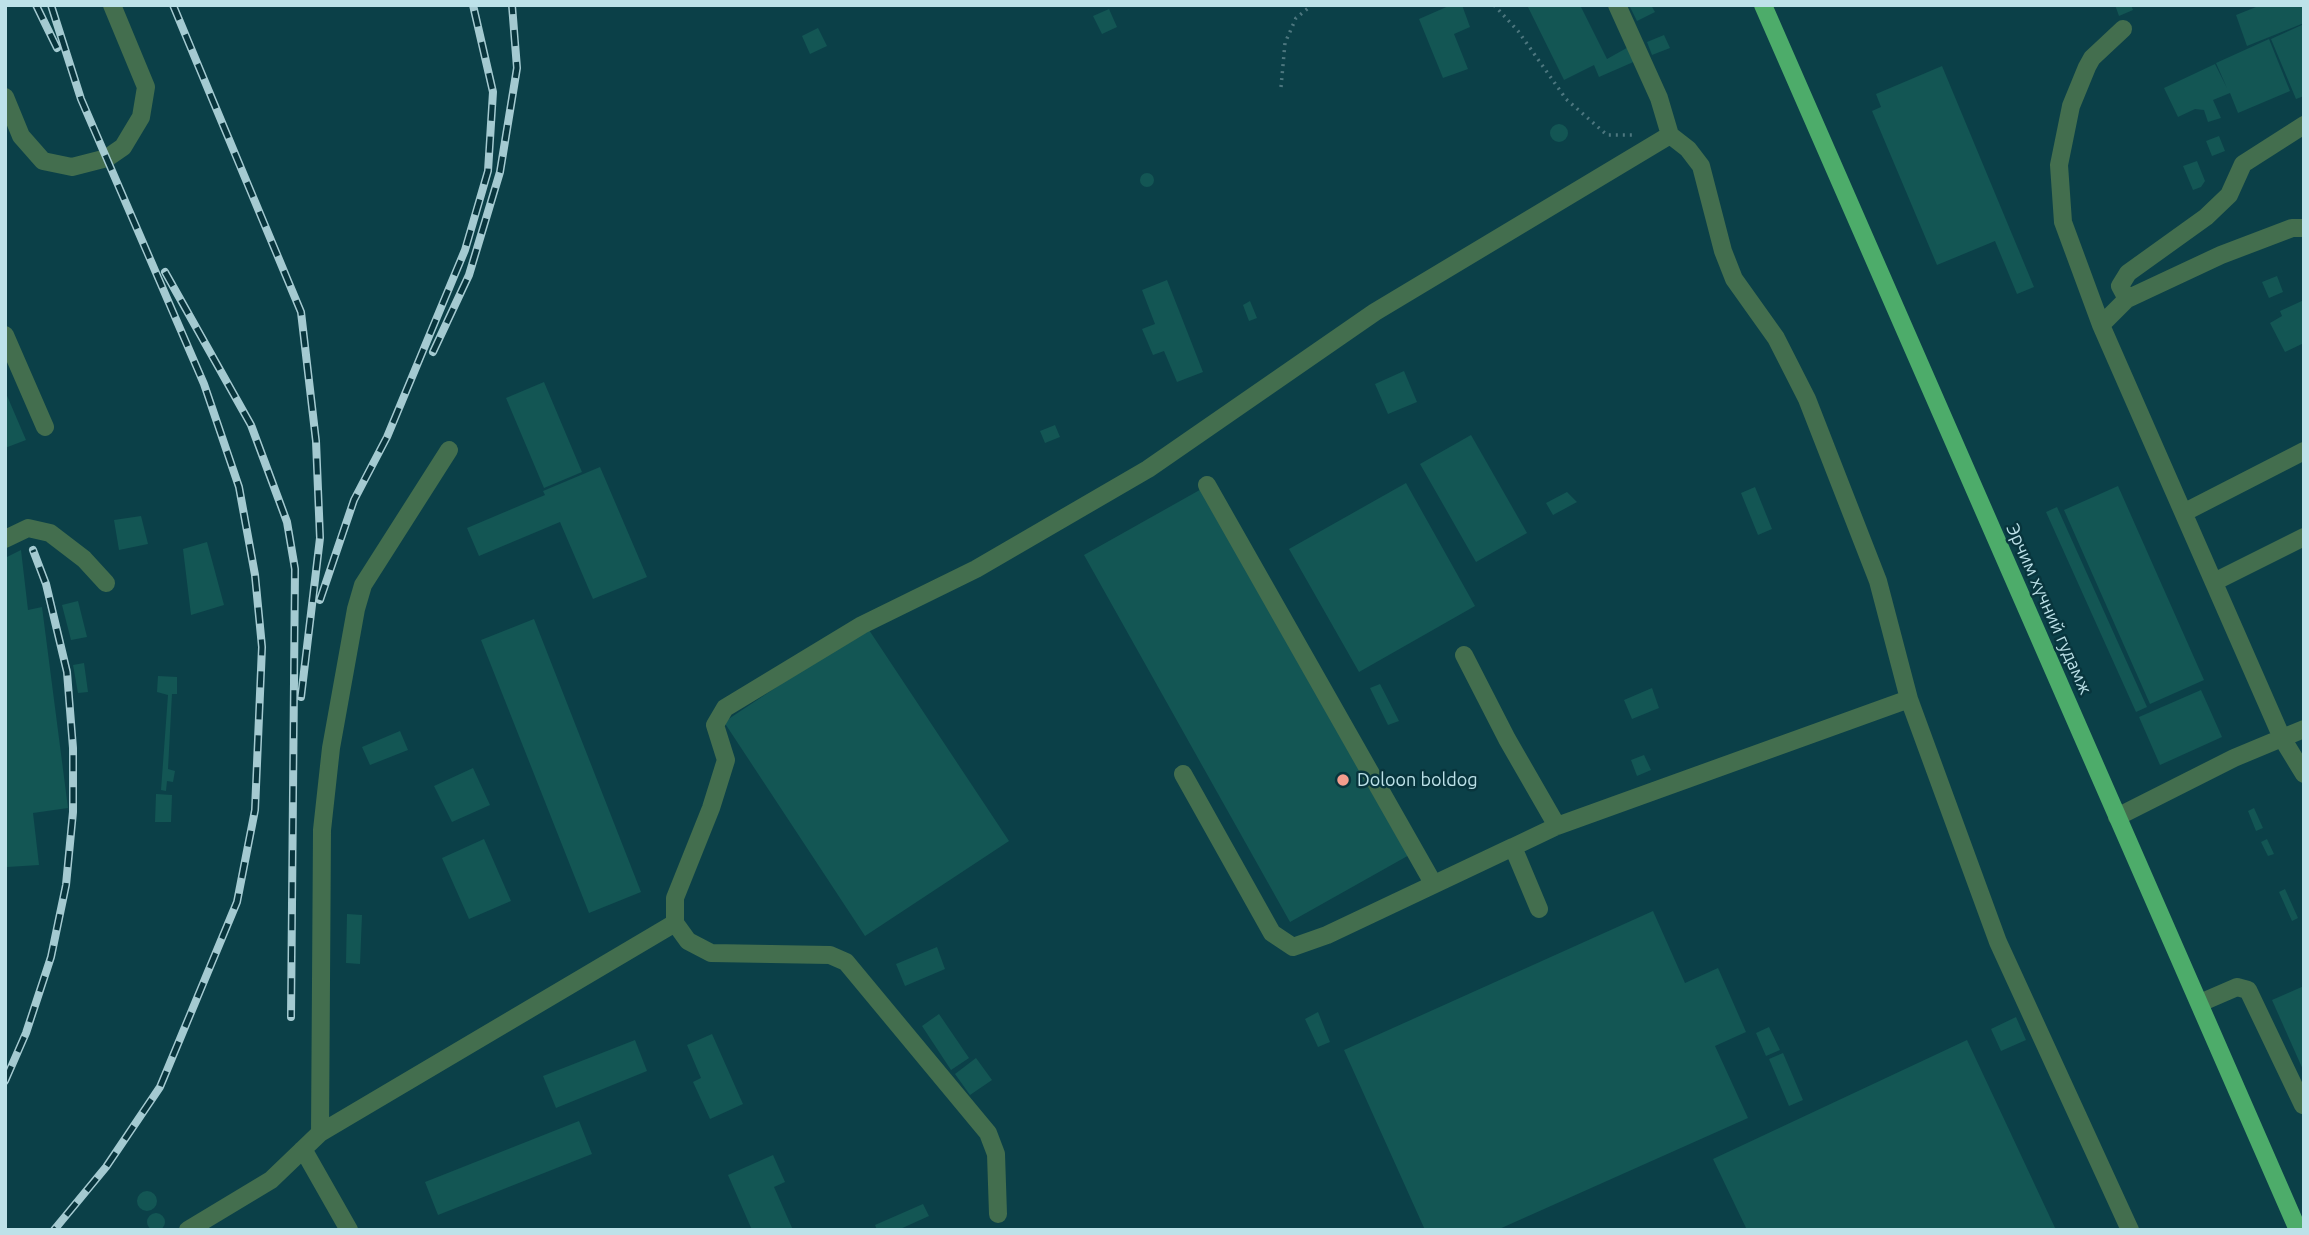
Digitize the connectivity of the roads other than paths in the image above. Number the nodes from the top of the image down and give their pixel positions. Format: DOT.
graph roads {
  1 [pos="112,5"];
  2 [pos="1617,5"];
  3 [pos="1763,5"];
  4 [pos="2123,29"];
  5 [pos="5,97"];
  6 [pos="2304,125"];
  7 [pos="1670,135"];
  8 [pos="2304,228"];
  9 [pos="2127,299"];
  10 [pos="2101,325"];
  11 [pos="5,335"];
  12 [pos="45,427"];
  13 [pos="449,450"];
  14 [pos="2304,451"];
  15 [pos="1207,485"];
  16 [pos="2185,512"];
  17 [pos="2304,537"];
  18 [pos="5,539"];
  19 [pos="2214,582"];
  20 [pos="106,583"];
  21 [pos="1464,655"];
  22 [pos="1909,699"];
  23 [pos="2304,729"];
  24 [pos="2282,738"];
  25 [pos="1184,774"];
  26 [pos="2304,774"];
  27 [pos="2117,817"];
  28 [pos="1557,825"];
  29 [pos="1513,847"];
  30 [pos="1433,883"];
  31 [pos="1539,909"];
  32 [pos="675,923"];
  33 [pos="2200,1003"];
  34 [pos="2303,1105"];
  35 [pos="320,1133"];
  36 [pos="303,1149"];
  37 [pos="998,1214"];
  38 [pos="188,1230"];
  39 [pos="349,1230"];
  40 [pos="2130,1230"];
  41 [pos="2298,1230"];
  1 -- 5 [label="street"];
  2 -- 7 [label="street"];
  3 -- 27 [label="main road, Эрчим хүчний гудамж"];
  4 -- 10 [label="street"];
  6 -- 9 [label="street"];
  7 -- 22 [label="street"];
  7 -- 32 [label="street"];
  8 -- 9 [label="street"];
  9 -- 10 [label="street"];
  10 -- 16 [label="street"];
  11 -- 12 [label="street"];
  13 -- 35 [label="street"];
  14 -- 16 [label="street"];
  15 -- 30 [label="street"];
  16 -- 19 [label="street"];
  17 -- 19 [label="street"];
  18 -- 20 [label="street"];
  19 -- 24 [label="street"];
  21 -- 28 [label="street"];
  22 -- 28 [label="street"];
  22 -- 40 [label="street"];
  23 -- 24 [label="street"];
  24 -- 26 [label="street"];
  24 -- 27 [label="street"];
  25 -- 30 [label="street"];
  27 -- 33 [label="main road, Эрчим хүчний гудамж"];
  28 -- 29 [label="street"];
  29 -- 30 [label="street"];
  29 -- 31 [label="street"];
  32 -- 35 [label="street"];
  32 -- 37 [label="street"];
  33 -- 34 [label="street"];
  33 -- 41 [label="main road, Эрчим хүчний гудамж"];
  35 -- 36 [label="street"];
  36 -- 38 [label="street"];
  36 -- 39 [label="street"];
}
